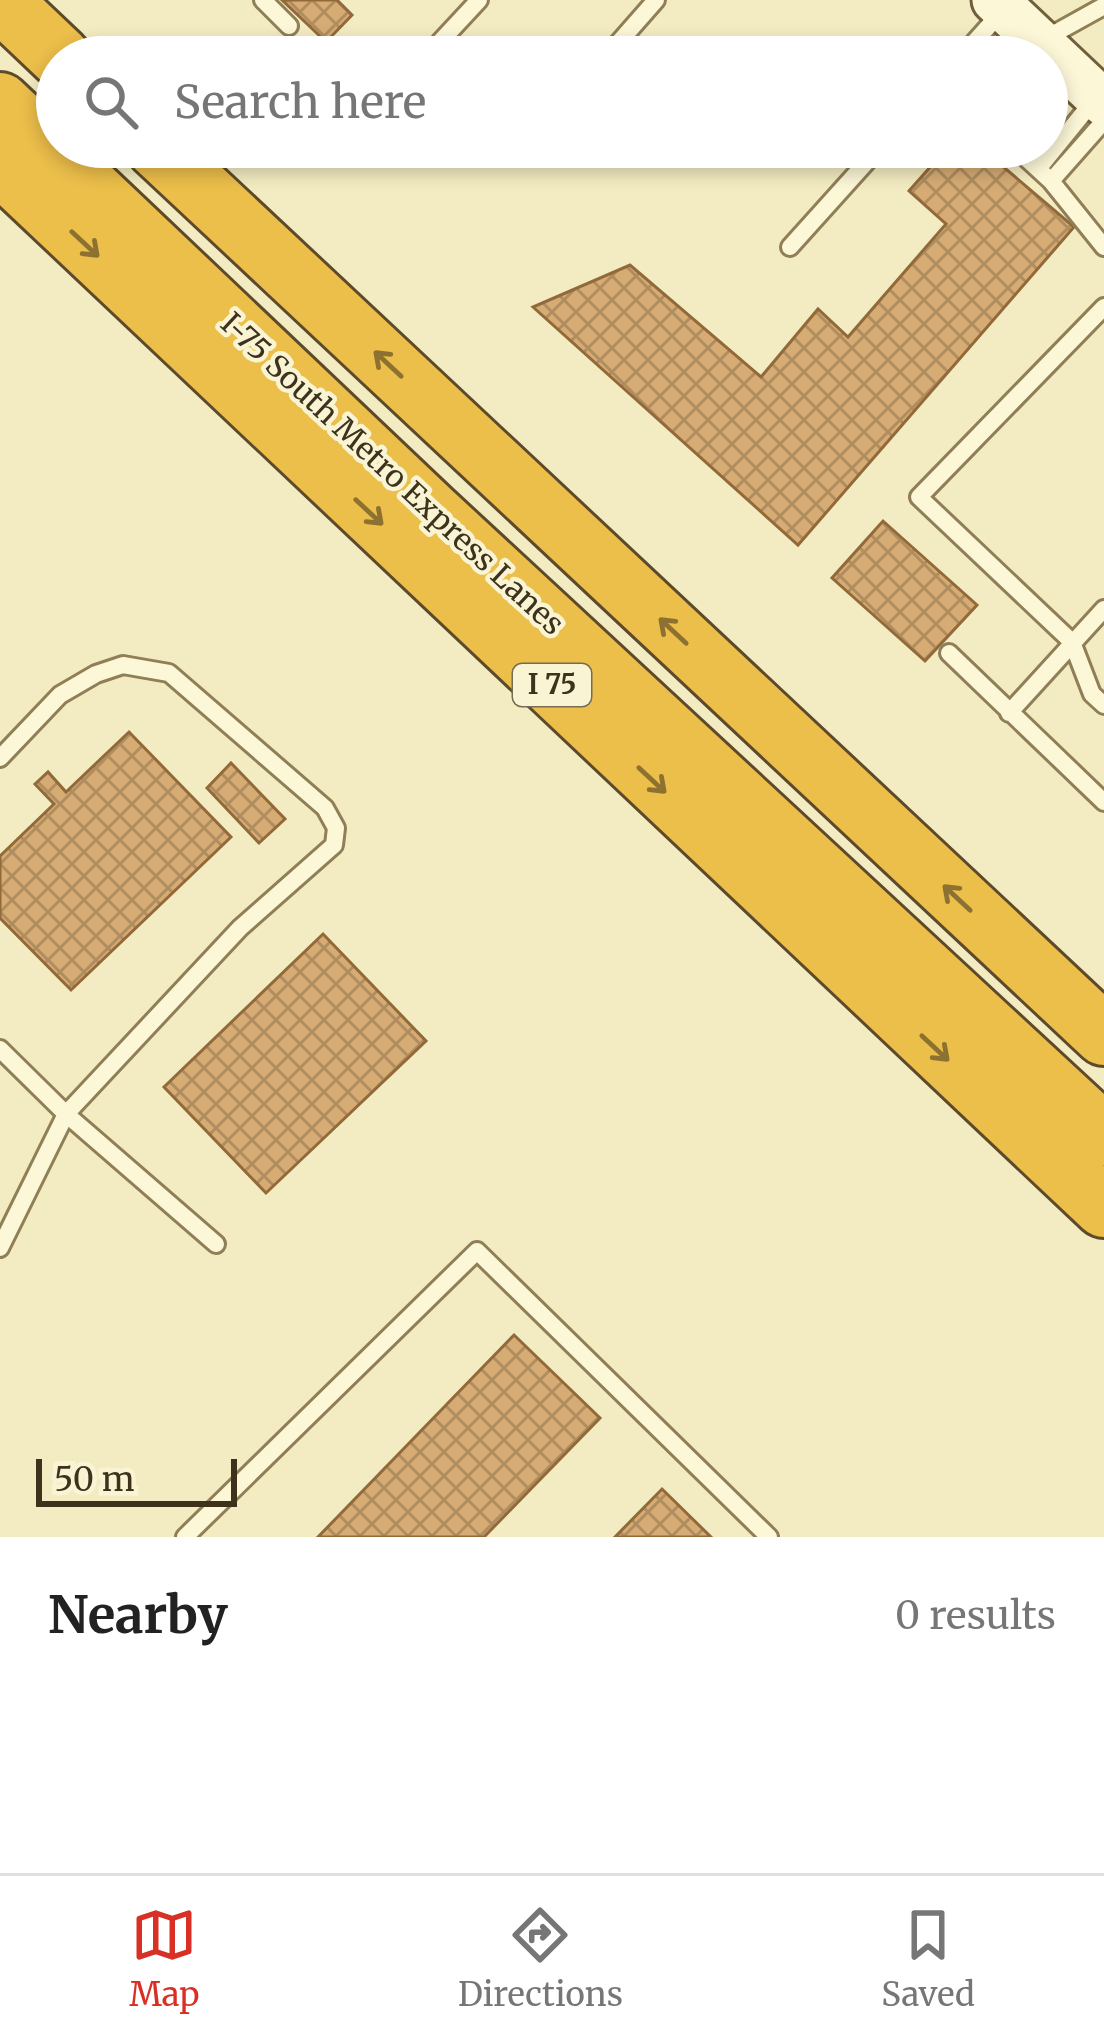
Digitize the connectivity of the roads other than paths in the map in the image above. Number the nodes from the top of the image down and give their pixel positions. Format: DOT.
graph roads {
  1 [pos="0,0"];
  2 [pos="263,0"];
  3 [pos="479,0"];
  4 [pos="656,0"];
  5 [pos="1000,4"];
  6 [pos="1104,6"];
  7 [pos="289,26"];
  8 [pos="38,36"];
  9 [pos="446,36"];
  10 [pos="624,36"];
  11 [pos="976,36"];
  12 [pos="1035,36"];
  13 [pos="1049,36"];
  14 [pos="1068,71"];
  15 [pos="0,103"];
  16 [pos="1102,107"];
  17 [pos="36,137"];
  18 [pos="1068,147"];
  19 [pos="1068,147"];
  20 [pos="0,164"];
  21 [pos="68,168"];
  22 [pos="178,168"];
  23 [pos="861,168"];
  24 [pos="1036,168"];
  25 [pos="1050,168"];
  26 [pos="1050,168"];
  27 [pos="1044,175"];
  28 [pos="790,247"];
  29 [pos="1104,247"];
  30 [pos="1104,307"];
  31 [pos="1104,609"];
  32 [pos="1072,642"];
  33 [pos="949,653"];
  34 [pos="1104,705"];
  35 [pos="1009,713"];
  36 [pos="0,758"];
  37 [pos="1104,802"];
  38 [pos="1104,1036"];
  39 [pos="0,1049"];
  40 [pos="66,1114"];
  41 [pos="1104,1135"];
  42 [pos="1104,1207"];
  43 [pos="216,1244"];
  44 [pos="0,1248"];
  45 [pos="185,1537"];
  46 [pos="769,1537"];
  1 -- 8 [label="highway"];
  2 -- 7 [label="lane"];
  3 -- 9 [label="lane"];
  4 -- 10 [label="lane"];
  5 -- 11 [label="lane"];
  5 -- 12 [label="street"];
  6 -- 13 [label="lane"];
  14 -- 16 [label="street"];
  15 -- 17 [label="highway, I-75 South Metro Express Lanes"];
  16 -- 18 [label="lane"];
  16 -- 19 [label="lane"];
  20 -- 42 [label="highway, I 75, one-way"];
  21 -- 41 [label="highway, I-75 South Metro Express Lanes"];
  38 -- 22 [label="highway, one-way"];
  23 -- 28 [label="lane"];
  24 -- 27 [label="lane"];
  25 -- 27 [label="lane"];
  26 -- 27 [label="lane"];
  27 -- 29 [label="lane"];
  30 -- 32 [label="lane"];
  31 -- 32 [label="lane"];
  32 -- 34 [label="lane"];
  32 -- 35 [label="lane"];
  33 -- 35 [label="lane"];
  35 -- 37 [label="lane"];
  36 -- 40 [label="lane"];
  39 -- 40 [label="lane"];
  40 -- 43 [label="lane"];
  40 -- 44 [label="lane"];
  45 -- 46 [label="lane"];
}
